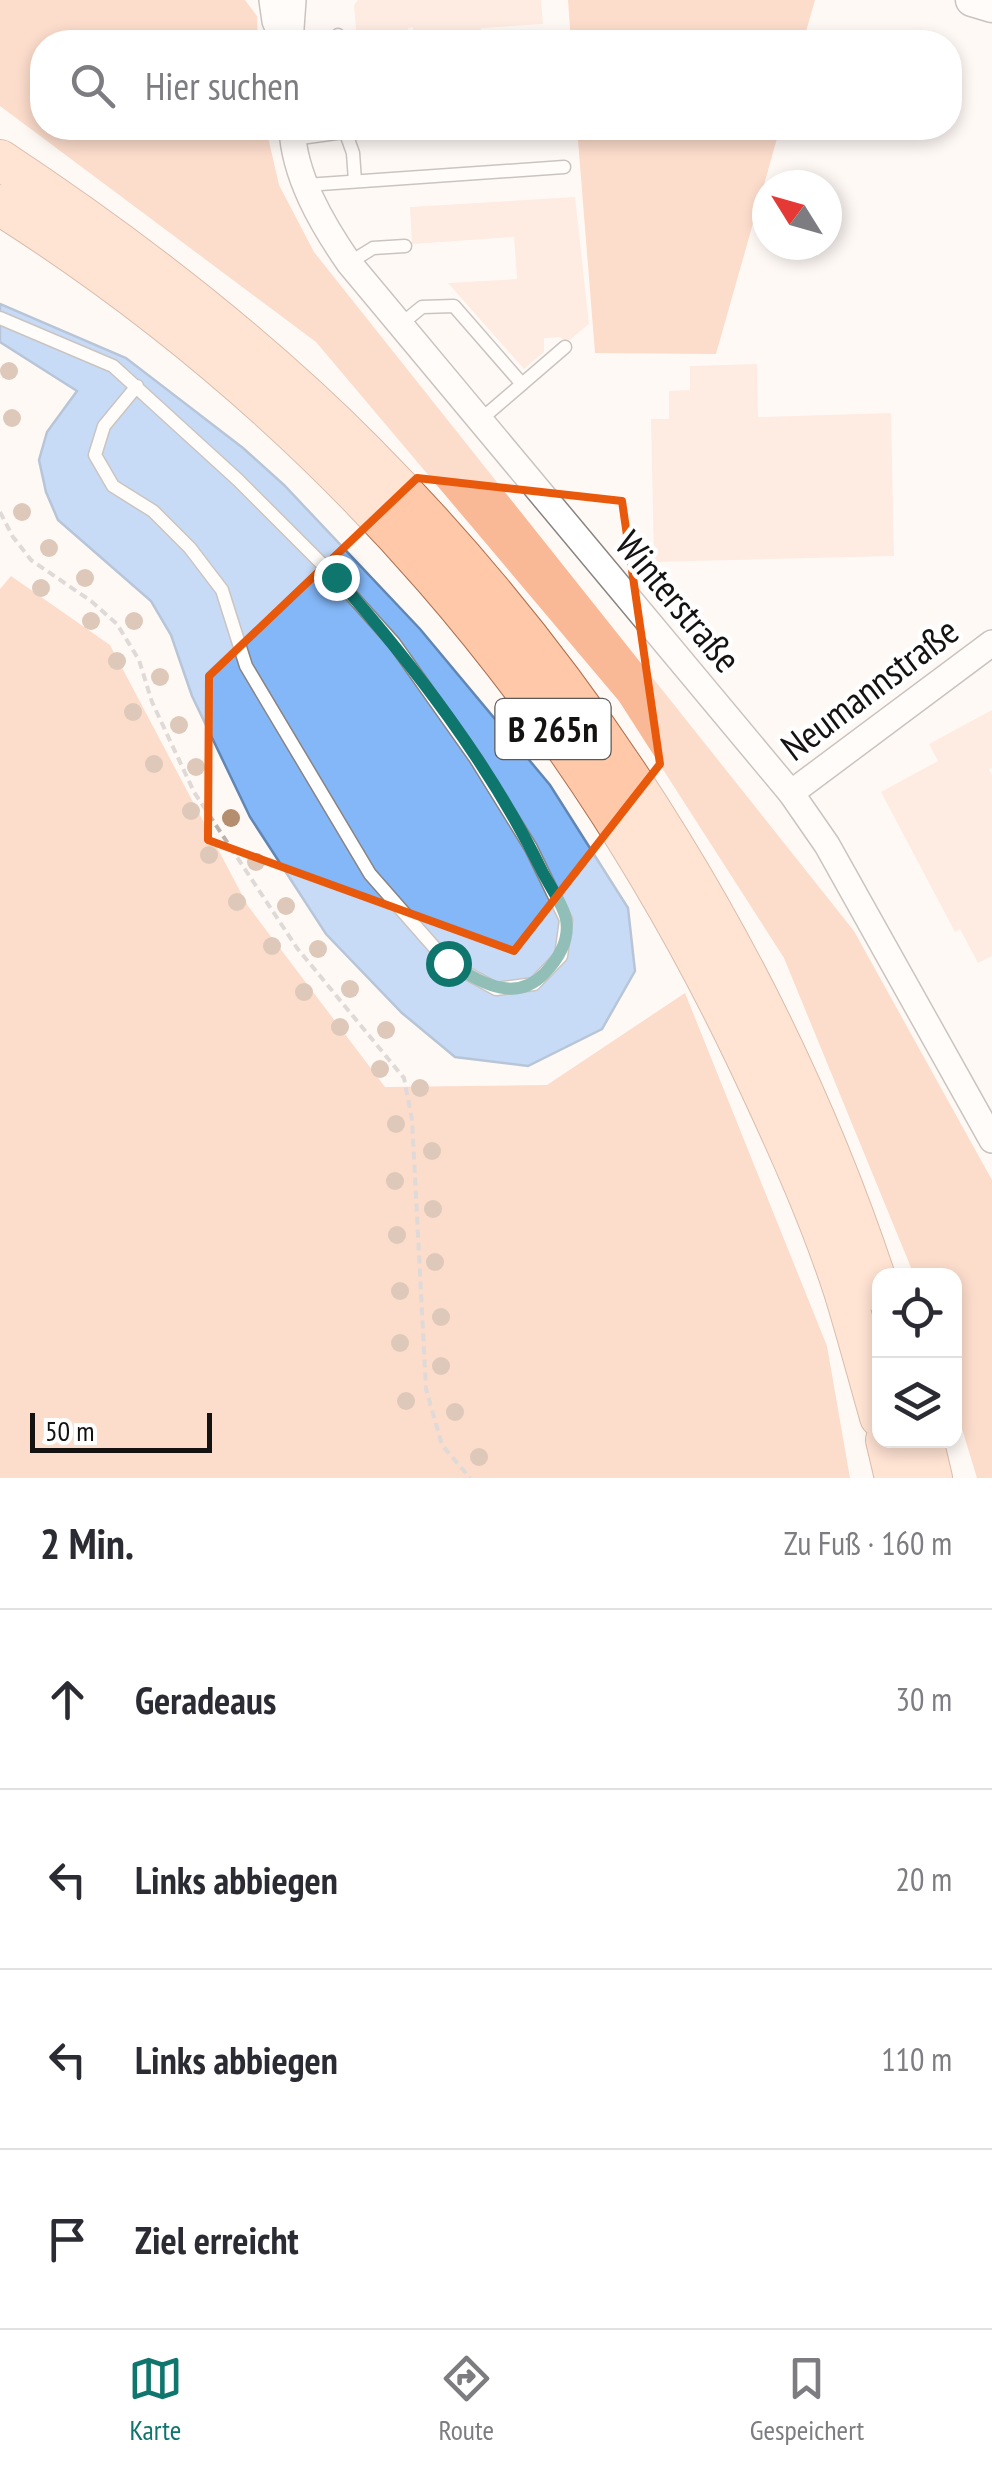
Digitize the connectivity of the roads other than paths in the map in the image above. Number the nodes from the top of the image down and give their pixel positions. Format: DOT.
graph roads {
  1 [pos="272,0"];
  2 [pos="293,0"];
  3 [pos="972,0"];
  4 [pos="992,6"];
  5 [pos="280,30"];
  6 [pos="289,30"];
  7 [pos="294,140"];
  8 [pos="350,140"];
  9 [pos="0,160"];
  10 [pos="564,167"];
  11 [pos="355,182"];
  12 [pos="306,185"];
  13 [pos="0,205"];
  14 [pos="405,246"];
  15 [pos="349,264"];
  16 [pos="0,318"];
  17 [pos="400,324"];
  18 [pos="565,347"];
  19 [pos="522,384"];
  20 [pos="136,386"];
  21 [pos="479,421"];
  22 [pos="992,643"];
  23 [pos="791,792"];
  24 [pos="992,1140"];
  25 [pos="872,1268"];
  26 [pos="872,1389"];
  27 [pos="888,1448"];
  28 [pos="926,1448"];
  29 [pos="895,1478"];
  30 [pos="932,1478"];
  1 -- 5 [label="street"];
  2 -- 6 [label="street"];
  3 -- 4 [label="street"];
  7 -- 12 [label="street, Winterstraße"];
  8 -- 11 [label="lane"];
  9 -- 25 [label="main road, B 265n"];
  10 -- 11 [label="lane"];
  11 -- 12 [label="lane"];
  12 -- 15 [label="street, Winterstraße"];
  13 -- 26 [label="main road, B 265n"];
  14 -- 15 [label="lane"];
  15 -- 17 [label="street, Winterstraße"];
  16 -- 20 [label="lane"];
  17 -- 19 [label="lane"];
  17 -- 21 [label="street, Winterstraße"];
  18 -- 19 [label="lane"];
  19 -- 21 [label="lane"];
  20 -- 20 [label="lane"];
  21 -- 23 [label="street, Winterstraße"];
  22 -- 23 [label="street, Neumannstraße"];
  23 -- 24 [label="street, Winterstraße"];
  27 -- 29 [label="main road"];
  28 -- 30 [label="main road"];
}
